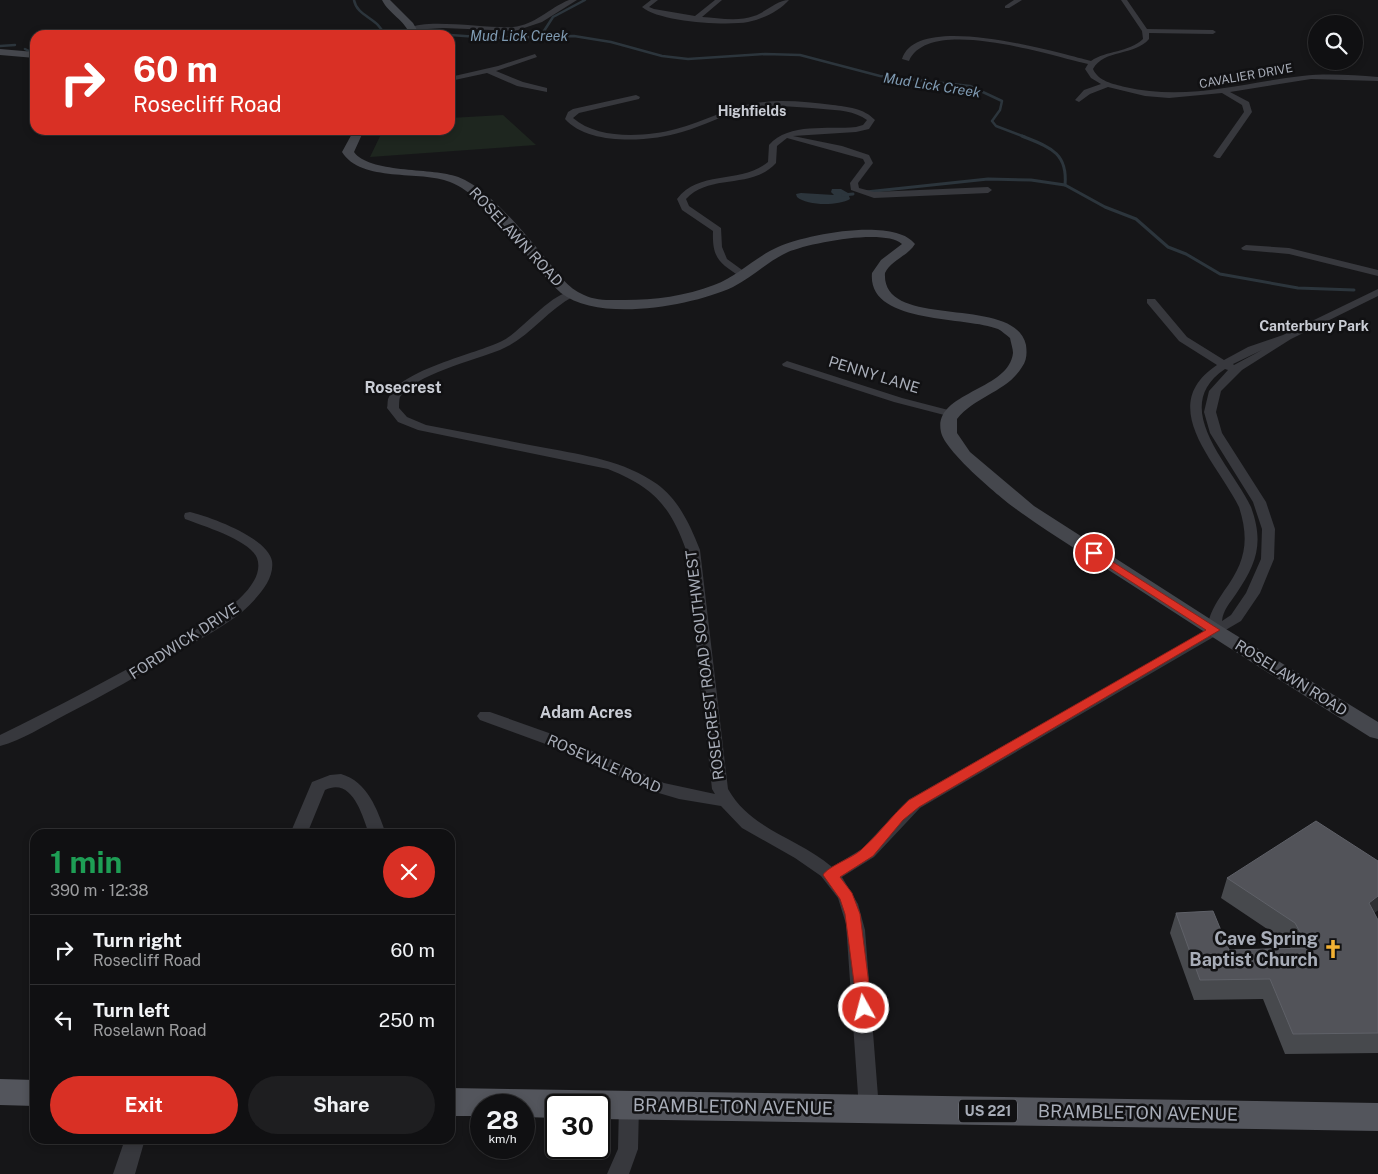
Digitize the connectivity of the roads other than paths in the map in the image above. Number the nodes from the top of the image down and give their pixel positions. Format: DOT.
graph roads {
  1 [pos="386,0"];
  2 [pos="574,0"];
  3 [pos="655,0"];
  4 [pos="719,0"];
  5 [pos="786,0"];
  6 [pos="1019,0"];
  7 [pos="1124,0"];
  8 [pos="1007,7"];
  9 [pos="698,17"];
  10 [pos="412,30"];
  11 [pos="424,30"];
  12 [pos="1146,31"];
  13 [pos="1213,32"];
  14 [pos="0,52"];
  15 [pos="30,55"];
  16 [pos="535,56"];
  17 [pos="906,59"];
  18 [pos="1091,63"];
  19 [pos="489,71"];
  20 [pos="455,78"];
  21 [pos="1378,79"];
  22 [pos="1108,84"];
  23 [pos="544,90"];
  24 [pos="1225,92"];
  25 [pos="636,97"];
  26 [pos="1079,100"];
  27 [pos="356,135"];
  28 [pos="785,136"];
  29 [pos="1217,156"];
  30 [pos="988,190"];
  31 [pos="1246,248"];
  32 [pos="1378,273"];
  33 [pos="744,275"];
  34 [pos="1378,292"];
  35 [pos="570,294"];
  36 [pos="1151,301"];
  37 [pos="1288,337"];
  38 [pos="787,364"];
  39 [pos="1230,367"];
  40 [pos="952,414"];
  41 [pos="190,516"];
  42 [pos="1214,630"];
  43 [pos="485,716"];
  44 [pos="1378,732"];
  45 [pos="0,741"];
  46 [pos="725,801"];
  47 [pos="300,829"];
  48 [pos="375,829"];
  49 [pos="830,875"];
  50 [pos="0,1092"];
  51 [pos="30,1093"];
  52 [pos="455,1102"];
  53 [pos="545,1104"];
  54 [pos="610,1105"];
  55 [pos="629,1106"];
  56 [pos="869,1109"];
  57 [pos="1378,1117"];
  58 [pos="133,1144"];
  59 [pos="124,1174"];
  60 [pos="618,1174"];
  1 -- 10 [label="street"];
  2 -- 11 [label="street"];
  3 -- 9 [label="street"];
  4 -- 9 [label="street"];
  5 -- 9 [label="street"];
  6 -- 8 [label="street"];
  7 -- 12 [label="street"];
  12 -- 13 [label="street"];
  12 -- 18 [label="street"];
  14 -- 15 [label="street"];
  16 -- 19 [label="street"];
  17 -- 18 [label="street"];
  18 -- 22 [label="street, CAVALIER DRIVE"];
  19 -- 20 [label="street"];
  19 -- 23 [label="street"];
  21 -- 24 [label="street, CAVALIER DRIVE"];
  22 -- 24 [label="street, CAVALIER DRIVE"];
  22 -- 26 [label="street"];
  24 -- 29 [label="street"];
  25 -- 28 [label="street"];
  27 -- 35 [label="street, ROSELAWN ROAD"];
  28 -- 30 [label="street"];
  28 -- 33 [label="street"];
  31 -- 32 [label="street"];
  33 -- 35 [label="street, ROSELAWN ROAD"];
  33 -- 40 [label="street, ROSELAWN ROAD"];
  34 -- 37 [label="street"];
  35 -- 46 [label="street, ROSECREST ROAD SOUTHWEST"];
  36 -- 39 [label="street"];
  37 -- 39 [label="street"];
  38 -- 40 [label="street, PENNY LANE"];
  39 -- 42 [label="street"];
  39 -- 42 [label="street"];
  40 -- 42 [label="street, ROSELAWN ROAD"];
  41 -- 45 [label="street, FORDWICK DRIVE"];
  42 -- 44 [label="street, ROSELAWN ROAD"];
  42 -- 49 [label="street"];
  43 -- 46 [label="street, ROSEVALE ROAD"];
  46 -- 49 [label="street, ROSECREST ROAD SOUTHWEST"];
  47 -- 48 [label="street"];
  49 -- 56 [label="street, ROSECREST ROAD SOUTHWEST"];
  50 -- 51 [label="main road"];
  52 -- 53 [label="main road, BRAMBLETON AVENUE / US 221"];
  54 -- 55 [label="main road, BRAMBLETON AVENUE / US 221"];
  55 -- 56 [label="main road, BRAMBLETON AVENUE / US 221"];
  55 -- 60 [label="street"];
  56 -- 57 [label="main road, BRAMBLETON AVENUE / US 221"];
  58 -- 59 [label="street"];
}
